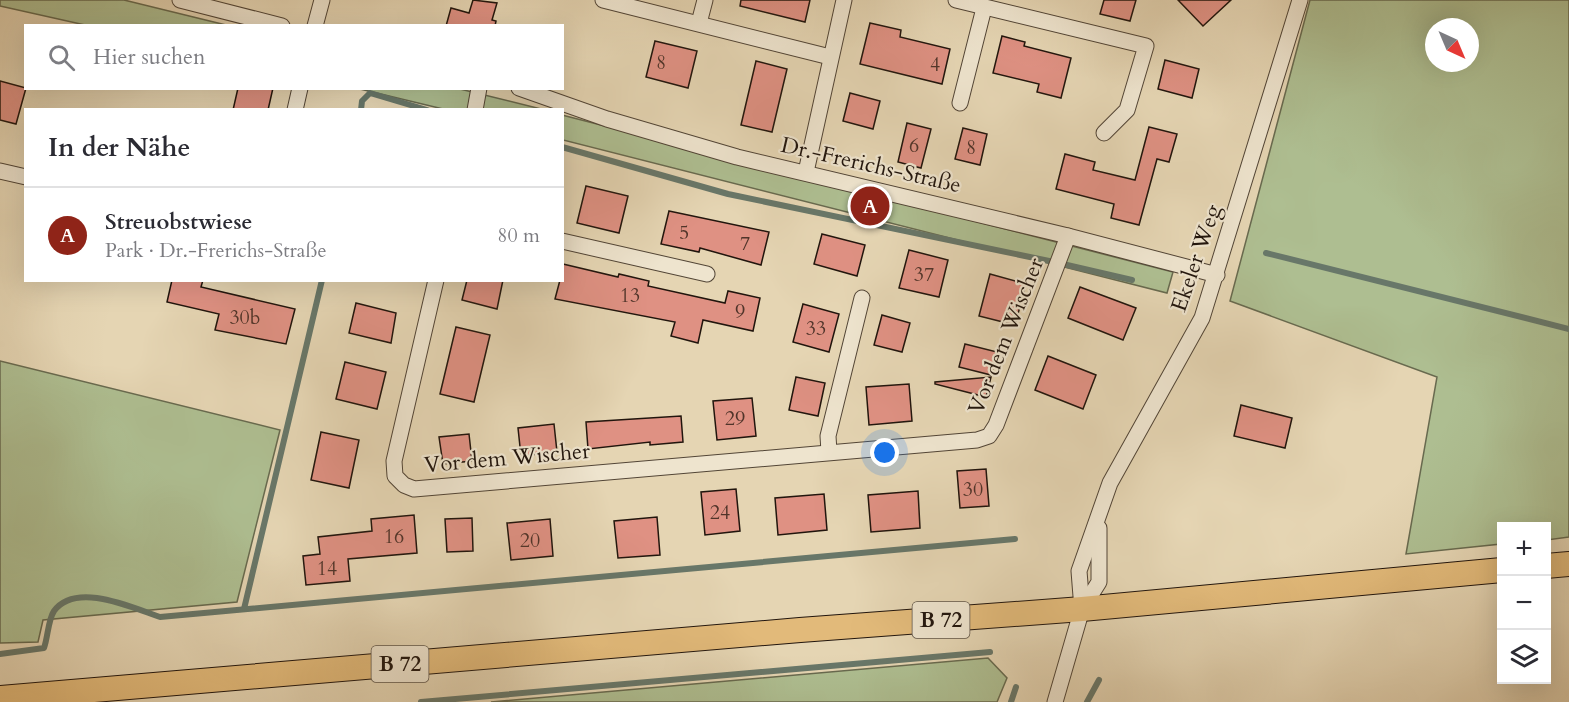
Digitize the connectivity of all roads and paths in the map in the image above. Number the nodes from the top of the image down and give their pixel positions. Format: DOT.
graph roads {
  1 [pos="180,0"];
  2 [pos="321,0"];
  3 [pos="603,0"];
  4 [pos="705,0"];
  5 [pos="844,0"];
  6 [pos="956,0"];
  7 [pos="1300,0"];
  8 [pos="984,8"];
  9 [pos="274,24"];
  10 [pos="315,24"];
  11 [pos="699,24"];
  12 [pos="830,57"];
  13 [pos="300,90"];
  14 [pos="479,90"];
  15 [pos="525,90"];
  16 [pos="960,103"];
  17 [pos="295,108"];
  18 [pos="474,108"];
  19 [pos="1104,133"];
  20 [pos="0,171"];
  21 [pos="806,172"];
  22 [pos="24,177"];
  23 [pos="1068,236"];
  24 [pos="564,241"];
  25 [pos="707,274"];
  26 [pos="1217,275"];
  27 [pos="436,282"];
  28 [pos="862,298"];
  29 [pos="829,452"];
  30 [pos="1569,564"];
  31 [pos="1551,566"];
  32 [pos="1497,570"];
  33 [pos="1082,609"];
  34 [pos="0,698"];
  35 [pos="1055,702"];
  1 -- 9 [label="street"];
  2 -- 10 [label="street"];
  3 -- 11 [label="street"];
  4 -- 11 [label="street"];
  5 -- 12 [label="street"];
  6 -- 8 [label="street"];
  7 -- 26 [label="street, Ekeler Weg"];
  8 -- 16 [label="street"];
  8 -- 19 [label="street"];
  11 -- 12 [label="street"];
  12 -- 21 [label="street"];
  13 -- 17 [label="street"];
  14 -- 18 [label="street"];
  15 -- 21 [label="street, Dr.-Frerichs-Straße"];
  20 -- 22 [label="street"];
  21 -- 23 [label="street, Dr.-Frerichs-Straße"];
  23 -- 26 [label="street, Dr.-Frerichs-Straße"];
  23 -- 29 [label="street, Vor dem Wischer"];
  24 -- 25 [label="street"];
  26 -- 33 [label="street, Ekeler Weg"];
  27 -- 29 [label="street, Vor dem Wischer"];
  28 -- 29 [label="street"];
  30 -- 31 [label="main road"];
  32 -- 33 [label="main road, B 72"];
  33 -- 34 [label="main road, B 72"];
  33 -- 35 [label="street, Ekeler Weg"];
}
